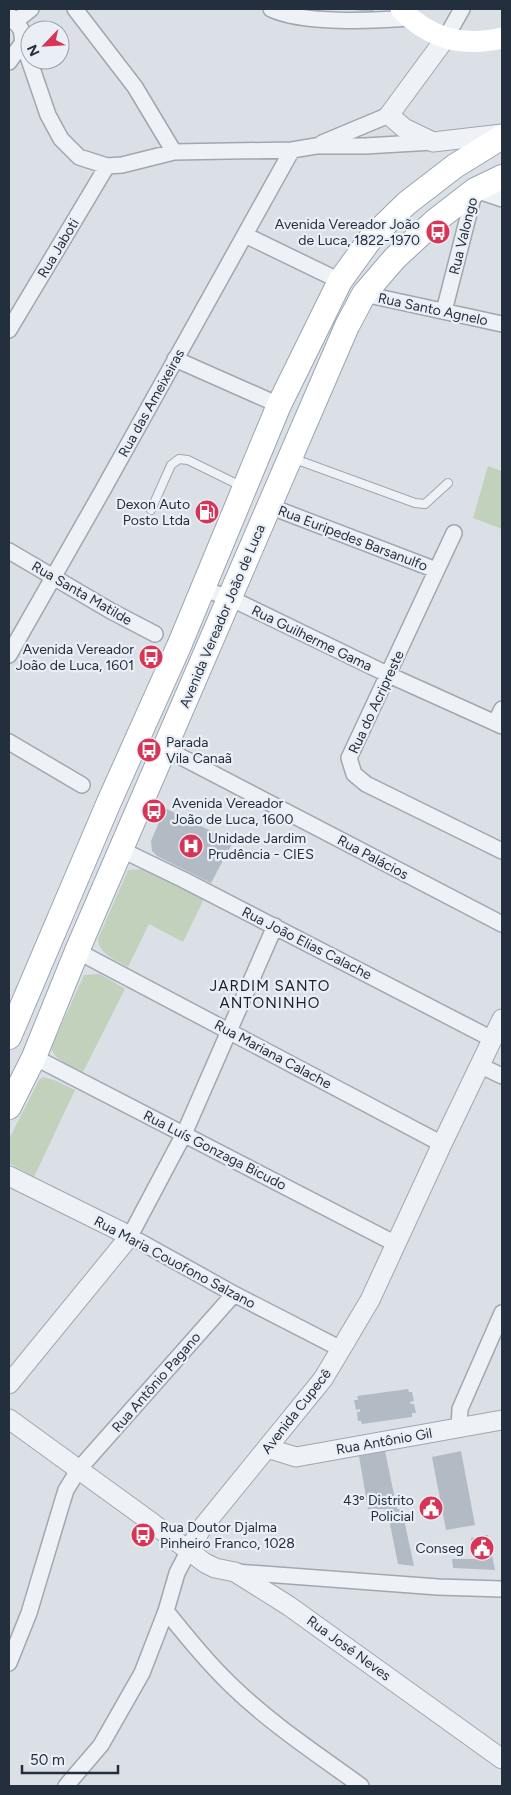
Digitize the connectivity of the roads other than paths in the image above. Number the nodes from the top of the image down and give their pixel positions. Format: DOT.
graph roads {
  1 [pos="31,9"];
  2 [pos="76,9"];
  3 [pos="271,9"];
  4 [pos="462,9"];
  5 [pos="405,13"];
  6 [pos="12,18"];
  7 [pos="20,28"];
  8 [pos="502,38"];
  9 [pos="445,39"];
  10 [pos="20,46"];
  11 [pos="9,62"];
  12 [pos="33,70"];
  13 [pos="389,115"];
  14 [pos="502,135"];
  15 [pos="433,142"];
  16 [pos="316,146"];
  17 [pos="463,148"];
  18 [pos="292,150"];
  19 [pos="174,152"];
  20 [pos="107,166"];
  21 [pos="494,190"];
  22 [pos="245,235"];
  23 [pos="340,281"];
  24 [pos="364,294"];
  25 [pos="444,311"];
  26 [pos="502,324"];
  27 [pos="9,330"];
  28 [pos="176,359"];
  29 [pos="279,405"];
  30 [pos="291,457"];
  31 [pos="448,483"];
  32 [pos="245,488"];
  33 [pos="270,506"];
  34 [pos="151,510"];
  35 [pos="454,533"];
  36 [pos="9,551"];
  37 [pos="436,570"];
  38 [pos="52,577"];
  39 [pos="203,589"];
  40 [pos="230,598"];
  41 [pos="155,634"];
  42 [pos="9,655"];
  43 [pos="389,674"];
  44 [pos="502,709"];
  45 [pos="499,725"];
  46 [pos="9,742"];
  47 [pos="164,748"];
  48 [pos="82,786"];
  49 [pos="122,850"];
  50 [pos="502,851"];
  51 [pos="502,924"];
  52 [pos="275,926"];
  53 [pos="77,951"];
  54 [pos="502,1019"];
  55 [pos="230,1031"];
  56 [pos="9,1038"];
  57 [pos="492,1039"];
  58 [pos="34,1057"];
  59 [pos="479,1065"];
  60 [pos="502,1076"];
  61 [pos="9,1107"];
  62 [pos="184,1134"];
  63 [pos="442,1144"];
  64 [pos="9,1176"];
  65 [pos="130,1236"];
  66 [pos="396,1244"];
  67 [pos="234,1294"];
  68 [pos="502,1312"];
  69 [pos="342,1349"];
  70 [pos="9,1384"];
  71 [pos="9,1419"];
  72 [pos="502,1420"];
  73 [pos="459,1428"];
  74 [pos="267,1448"];
  75 [pos="78,1469"];
  76 [pos="189,1550"];
  77 [pos="235,1572"];
  78 [pos="502,1589"];
  79 [pos="166,1611"];
  80 [pos="9,1663"];
  81 [pos="502,1759"];
  82 [pos="66,1786"];
  83 [pos="361,1786"];
  1 -- 6 [label="street"];
  2 -- 19 [label="street"];
  3 -- 5 [label="street"];
  4 -- 9 [label="street"];
  5 -- 9 [label="main road"];
  6 -- 7 [label="street"];
  8 -- 9 [label="main road"];
  9 -- 13 [label="street"];
  10 -- 11 [label="street"];
  12 -- 20 [label="street"];
  13 -- 15 [label="street"];
  13 -- 16 [label="street"];
  14 -- 17 [label="main road, Avenida Vereador João de Luca"];
  15 -- 16 [label="street"];
  15 -- 17 [label="street"];
  16 -- 18 [label="street"];
  17 -- 23 [label="main road, Avenida Vereador João de Luca"];
  18 -- 19 [label="street"];
  18 -- 22 [label="street, Rua das Ameixeiras"];
  19 -- 20 [label="street"];
  20 -- 27 [label="street, Rua Jaboti"];
  21 -- 24 [label="main road, Avenida Vereador João de Luca"];
  21 -- 25 [label="street, Rua Valongo"];
  22 -- 23 [label="street"];
  22 -- 28 [label="street, Rua das Ameixeiras"];
  23 -- 29 [label="main road, Avenida Vereador João de Luca"];
  24 -- 25 [label="street, Rua Santo Agnelo"];
  24 -- 30 [label="main road, Avenida Vereador João de Luca"];
  25 -- 26 [label="street, Rua Santo Agnelo"];
  28 -- 29 [label="street"];
  28 -- 38 [label="street, Rua das Ameixeiras"];
  29 -- 32 [label="main road, Avenida Vereador João de Luca"];
  30 -- 31 [label="lane"];
  30 -- 33 [label="main road, Avenida Vereador João de Luca"];
  32 -- 34 [label="lane"];
  32 -- 39 [label="main road, Avenida Vereador João de Luca"];
  33 -- 37 [label="street, Rua Euripedes Barsanulfo"];
  33 -- 40 [label="main road, Avenida Vereador João de Luca"];
  35 -- 37 [label="street, Rua do Acripreste"];
  36 -- 38 [label="street, Rua Santa Matilde"];
  37 -- 43 [label="street, Rua do Acripreste"];
  38 -- 41 [label="street, Rua Santa Matilde"];
  38 -- 42 [label="street, Rua das Ameixeiras"];
  39 -- 40 [label="street, Rua Guilherme Gama"];
  39 -- 56 [label="main road, Avenida Vereador João de Luca"];
  40 -- 43 [label="street, Rua Guilherme Gama"];
  40 -- 47 [label="main road, Avenida Vereador João de Luca"];
  43 -- 45 [label="street, Rua Guilherme Gama"];
  43 -- 50 [label="street, Rua do Acripreste"];
  44 -- 45 [label="street"];
  46 -- 48 [label="street"];
  47 -- 49 [label="main road, Avenida Vereador João de Luca"];
  47 -- 51 [label="street, Rua Palácios"];
  49 -- 52 [label="street, Rua João Elias Calache"];
  49 -- 53 [label="main road, Avenida Vereador João de Luca"];
  52 -- 55 [label="street"];
  52 -- 57 [label="street, Rua João Elias Calache"];
  53 -- 55 [label="street, Rua Mariana Calache"];
  53 -- 58 [label="main road, Avenida Vereador João de Luca"];
  54 -- 57 [label="street, Avenida Cupecê"];
  55 -- 62 [label="street"];
  55 -- 63 [label="street, Rua Mariana Calache"];
  57 -- 59 [label="street, Avenida Cupecê"];
  58 -- 61 [label="main road, Avenida Vereador João de Luca"];
  58 -- 62 [label="street, Rua Luís Gonzaga Bicudo"];
  59 -- 60 [label="street"];
  59 -- 63 [label="street, Avenida Cupecê"];
  62 -- 65 [label="street"];
  62 -- 66 [label="street, Rua Luís Gonzaga Bicudo"];
  63 -- 66 [label="street, Avenida Cupecê"];
  64 -- 65 [label="street, Rua Maria Couofono Salzano"];
  65 -- 67 [label="street, Rua Maria Couofono Salzano"];
  65 -- 70 [label="street"];
  66 -- 69 [label="street, Avenida Cupecê"];
  67 -- 69 [label="street, Rua Maria Couofono Salzano"];
  67 -- 75 [label="street, Rua Antônio Pagano"];
  68 -- 73 [label="street"];
  69 -- 74 [label="street, Avenida Cupecê"];
  71 -- 75 [label="street, Rua José Neves"];
  72 -- 73 [label="street, Rua Antônio Gil"];
  73 -- 74 [label="street, Rua Antônio Gil"];
  74 -- 76 [label="street, Avenida Cupecê"];
  75 -- 76 [label="street, Rua José Neves"];
  75 -- 80 [label="street, Rua Antônio Pagano"];
  76 -- 77 [label="street, Rua José Neves"];
  76 -- 79 [label="street, Avenida Cupecê"];
  77 -- 78 [label="street"];
  77 -- 81 [label="street, Rua José Neves"];
  79 -- 82 [label="street, Avenida Cupecê"];
  79 -- 83 [label="street"];
}
